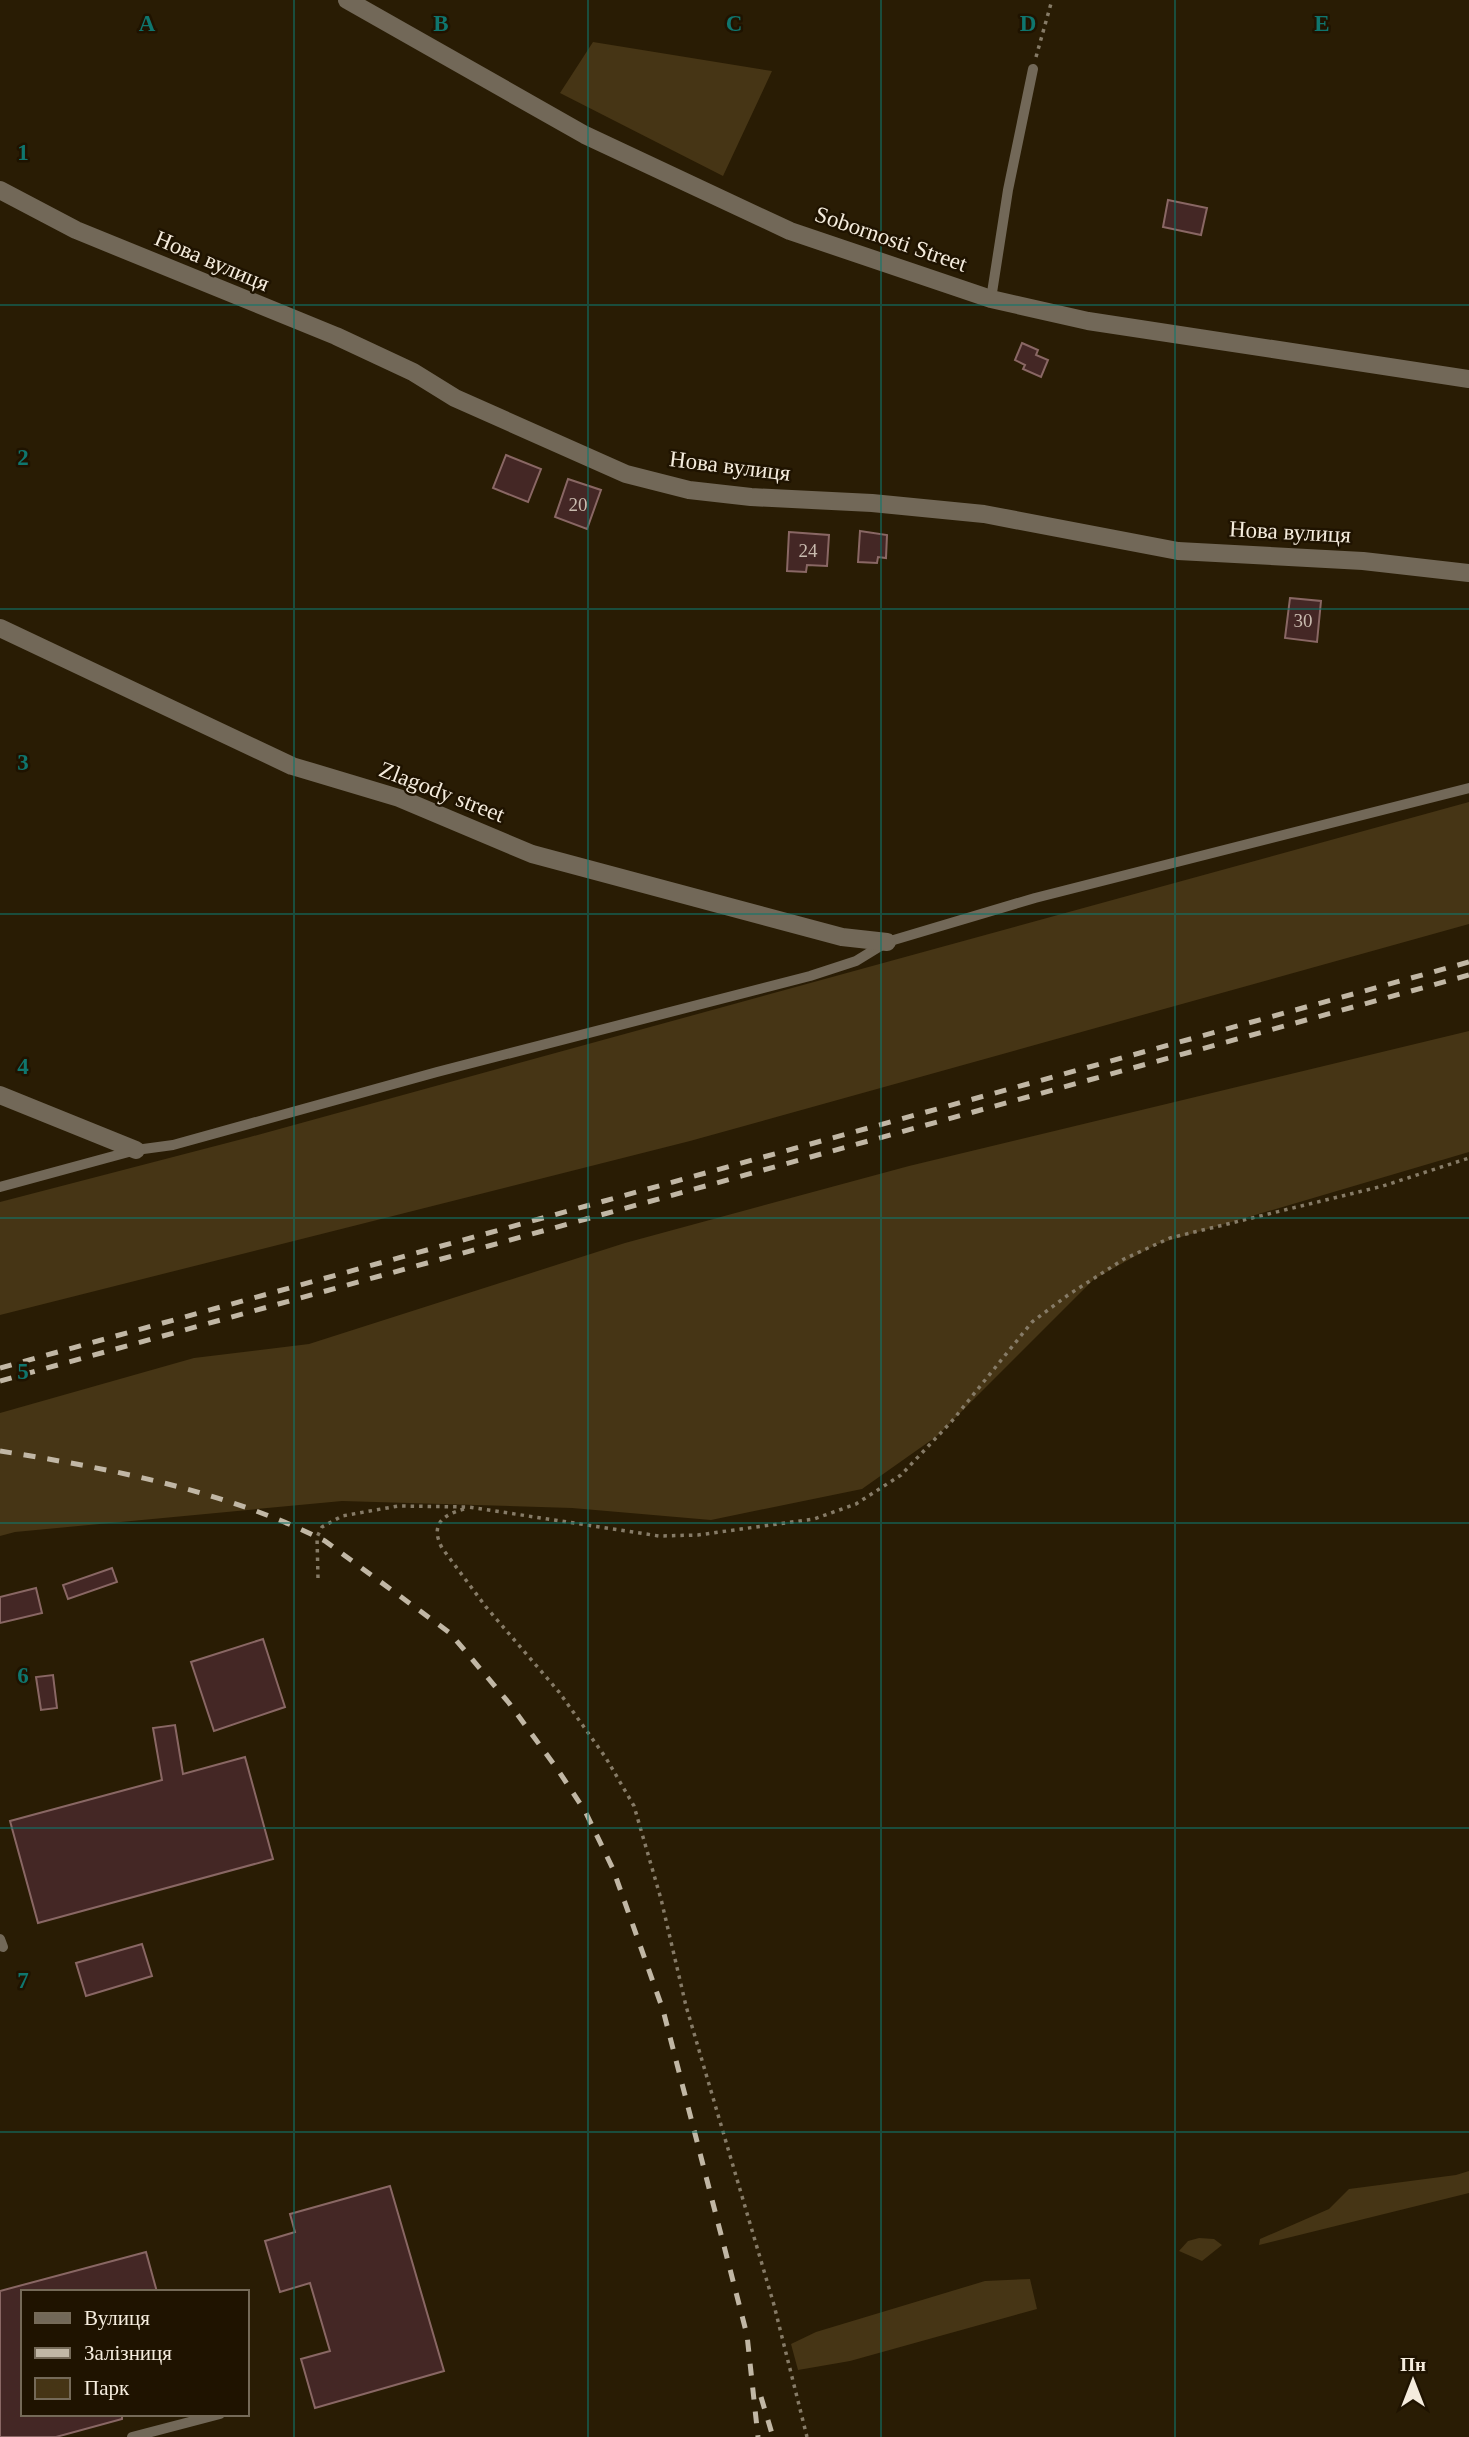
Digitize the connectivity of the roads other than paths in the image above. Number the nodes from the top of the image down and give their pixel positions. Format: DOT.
graph roads {
  1 [pos="347,0"];
  2 [pos="1033,69"];
  3 [pos="0,190"];
  4 [pos="991,299"];
  5 [pos="1469,379"];
  6 [pos="1469,573"];
  7 [pos="0,628"];
  8 [pos="1469,788"];
  9 [pos="887,942"];
  10 [pos="0,1095"];
  11 [pos="136,1150"];
  12 [pos="0,1187"];
  13 [pos="212,2416"];
  14 [pos="132,2437"];
  1 -- 4 [label="street, Sobornosti Street"];
  2 -- 4 [label="lane"];
  3 -- 6 [label="street, Нова вулиця"];
  4 -- 5 [label="street, Sobornosti Street"];
  7 -- 9 [label="street, Zlagody street"];
  8 -- 9 [label="lane"];
  9 -- 11 [label="lane"];
  10 -- 11 [label="street"];
  11 -- 12 [label="lane"];
  13 -- 14 [label="lane"];
}
